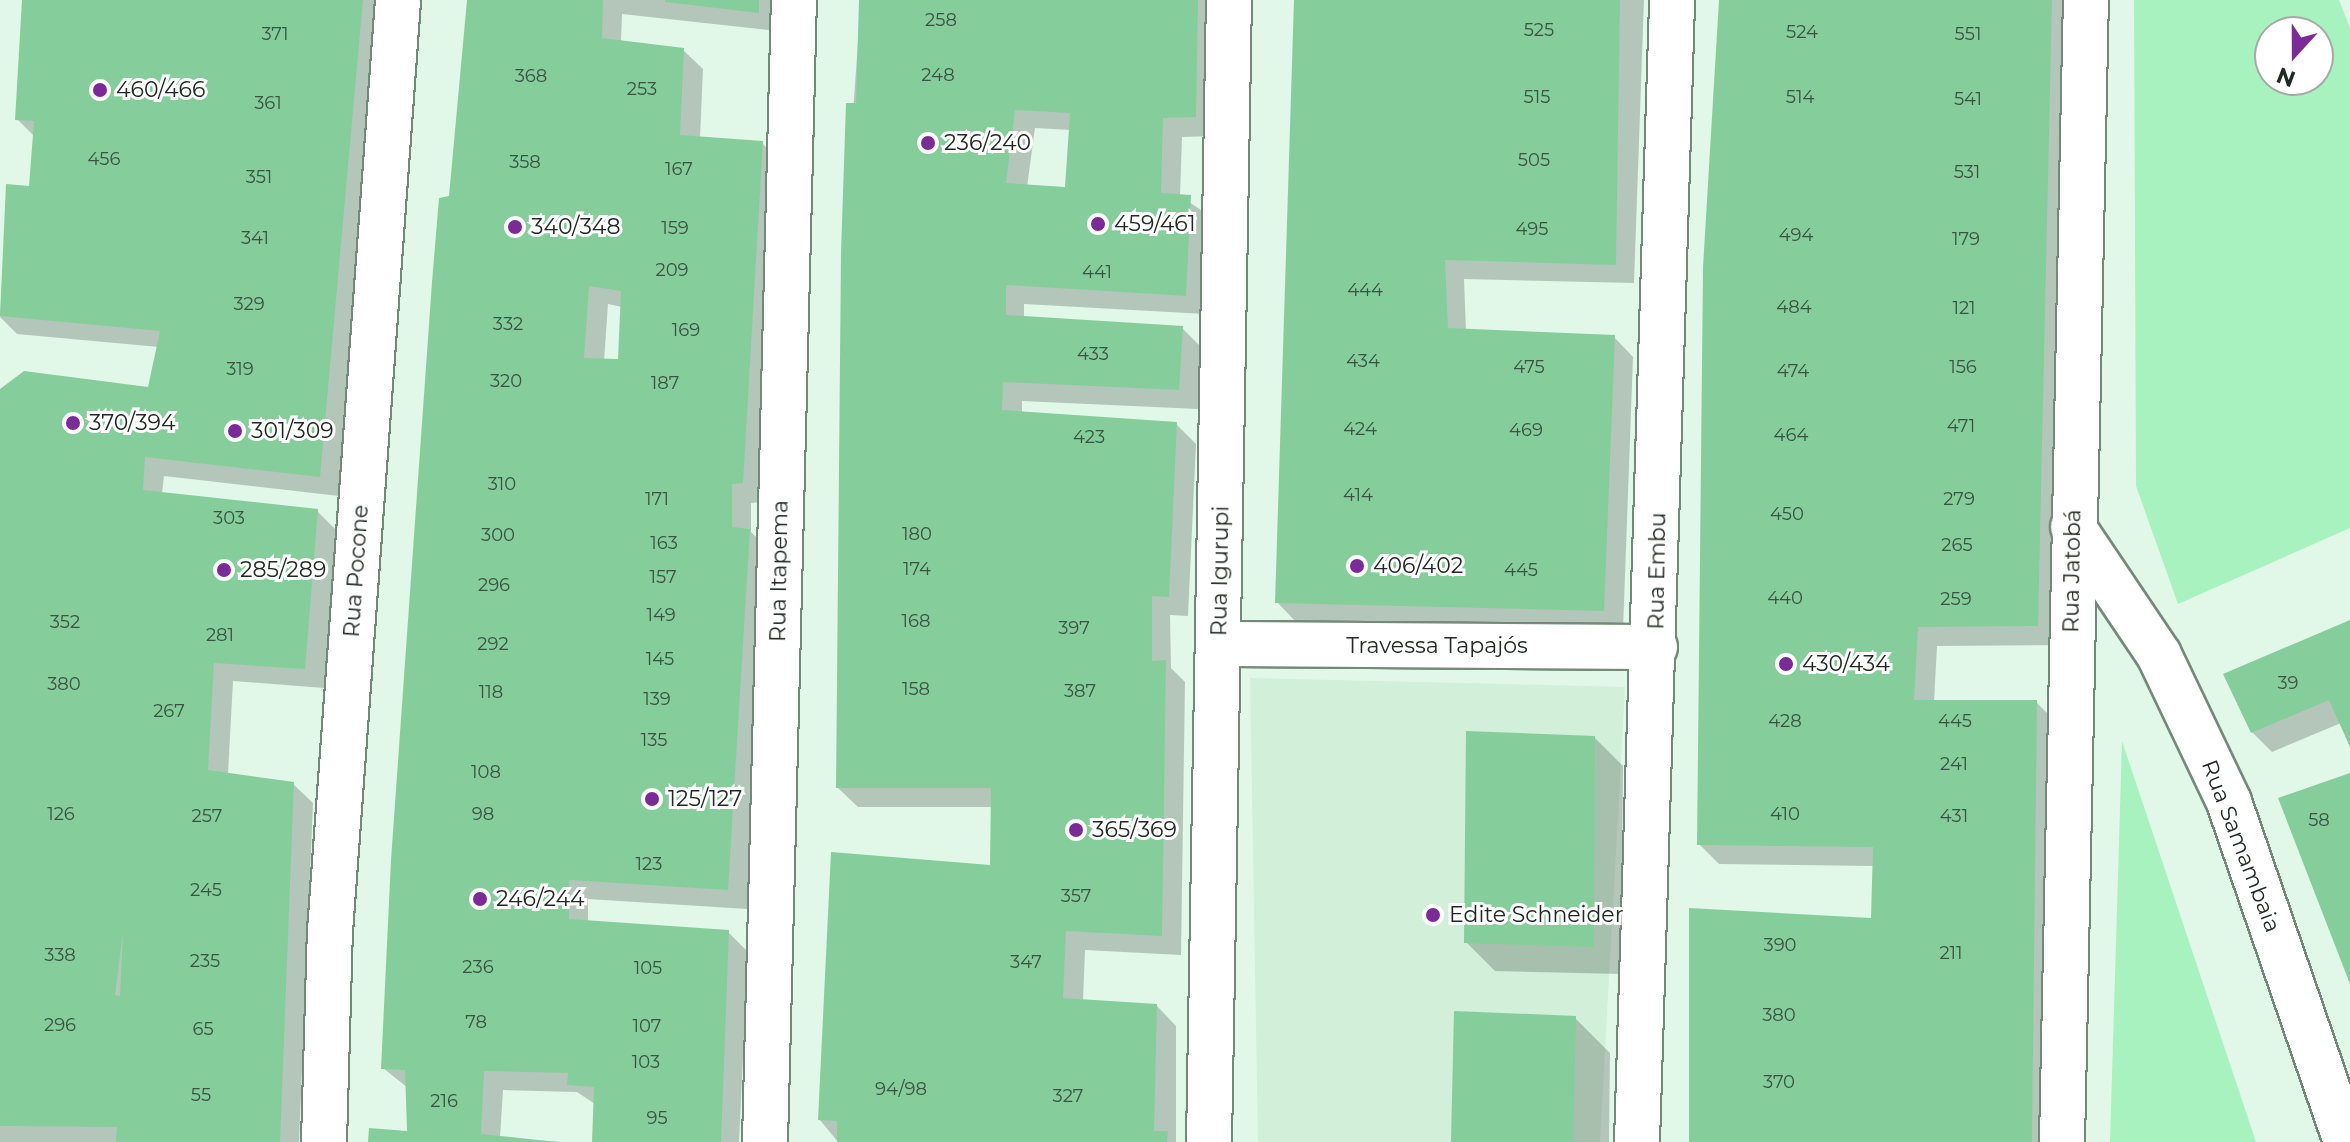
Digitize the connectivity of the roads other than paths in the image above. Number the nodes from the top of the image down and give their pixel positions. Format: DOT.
graph roads {
  1 [pos="398,0"];
  2 [pos="794,0"];
  3 [pos="1229,0"];
  4 [pos="1672,0"];
  5 [pos="2086,0"];
  6 [pos="2073,527"];
  7 [pos="1219,644"];
  8 [pos="1655,647"];
  9 [pos="324,1142"];
  10 [pos="765,1142"];
  11 [pos="1209,1142"];
  12 [pos="1637,1142"];
  13 [pos="2062,1142"];
  14 [pos="2346,1142"];
  1 -- 9 [label="street, Rua Pocone"];
  2 -- 10 [label="street, Rua Itapema"];
  3 -- 7 [label="street, Rua Igurupi"];
  4 -- 8 [label="street, Rua Embu"];
  5 -- 6 [label="street, Rua Jatobá"];
  6 -- 13 [label="street, Rua Jatobá"];
  6 -- 14 [label="street, Rua Samambaia"];
  7 -- 8 [label="street, Travessa Tapajós"];
  7 -- 11 [label="street, Rua Igurupi"];
  8 -- 12 [label="street, Rua Embu"];
}
